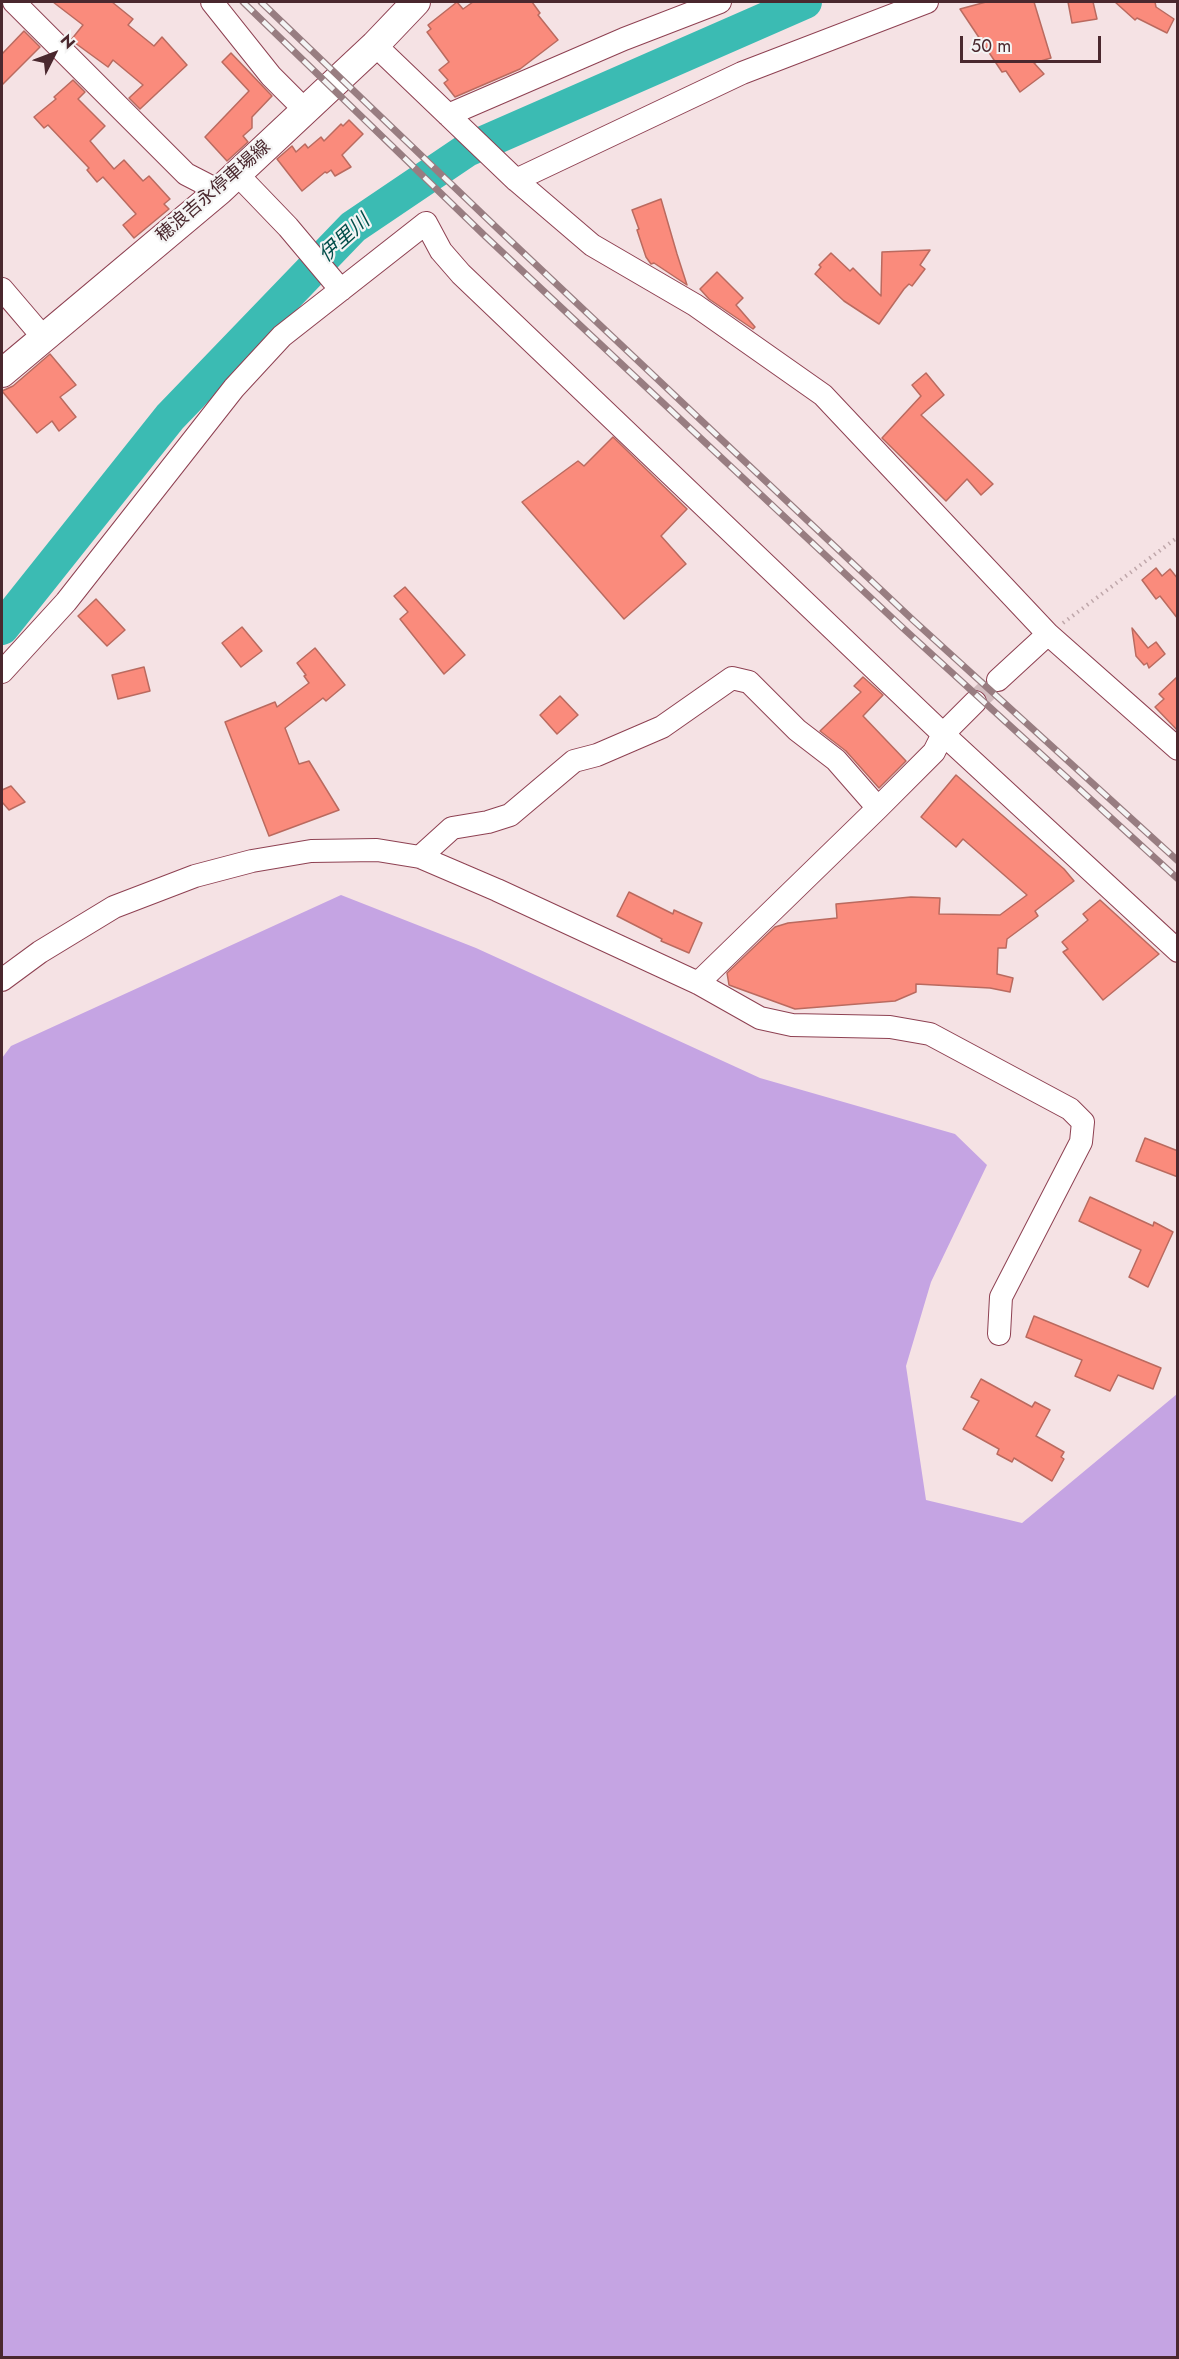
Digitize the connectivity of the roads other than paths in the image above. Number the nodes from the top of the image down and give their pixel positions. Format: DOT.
graph roads {
  1 [pos="14,2"];
  2 [pos="212,2"];
  3 [pos="417,2"];
  4 [pos="720,2"];
  5 [pos="927,2"];
  6 [pos="375,45"];
  7 [pos="305,110"];
  8 [pos="448,115"];
  9 [pos="516,180"];
  10 [pos="228,183"];
  11 [pos="2,289"];
  12 [pos="341,289"];
  13 [pos="44,337"];
  14 [pos="2,373"];
  15 [pos="1048,634"];
  16 [pos="2,672"];
  17 [pos="998,680"];
  18 [pos="975,702"];
  19 [pos="943,734"];
  20 [pos="1178,749"];
  21 [pos="878,808"];
  22 [pos="420,857"];
  23 [pos="1178,951"];
  24 [pos="2,980"];
  25 [pos="698,983"];
  26 [pos="999,1334"];
  1 -- 10 [label="street"];
  2 -- 7 [label="street"];
  3 -- 6 [label="main road, 穂浪吉永停車場線"];
  4 -- 8 [label="street"];
  5 -- 9 [label="street"];
  6 -- 7 [label="main road, 穂浪吉永停車場線"];
  6 -- 8 [label="street"];
  7 -- 10 [label="main road, 穂浪吉永停車場線"];
  8 -- 9 [label="street"];
  9 -- 15 [label="street"];
  10 -- 12 [label="street"];
  10 -- 13 [label="main road, 穂浪吉永停車場線"];
  11 -- 13 [label="street"];
  12 -- 16 [label="street"];
  12 -- 19 [label="street"];
  13 -- 14 [label="main road, 穂浪吉永停車場線"];
  15 -- 17 [label="street"];
  15 -- 20 [label="street"];
  18 -- 19 [label="street"];
  19 -- 21 [label="street"];
  19 -- 23 [label="street"];
  21 -- 22 [label="street"];
  21 -- 25 [label="street"];
  22 -- 24 [label="street"];
  22 -- 25 [label="street"];
  25 -- 26 [label="street"];
}
